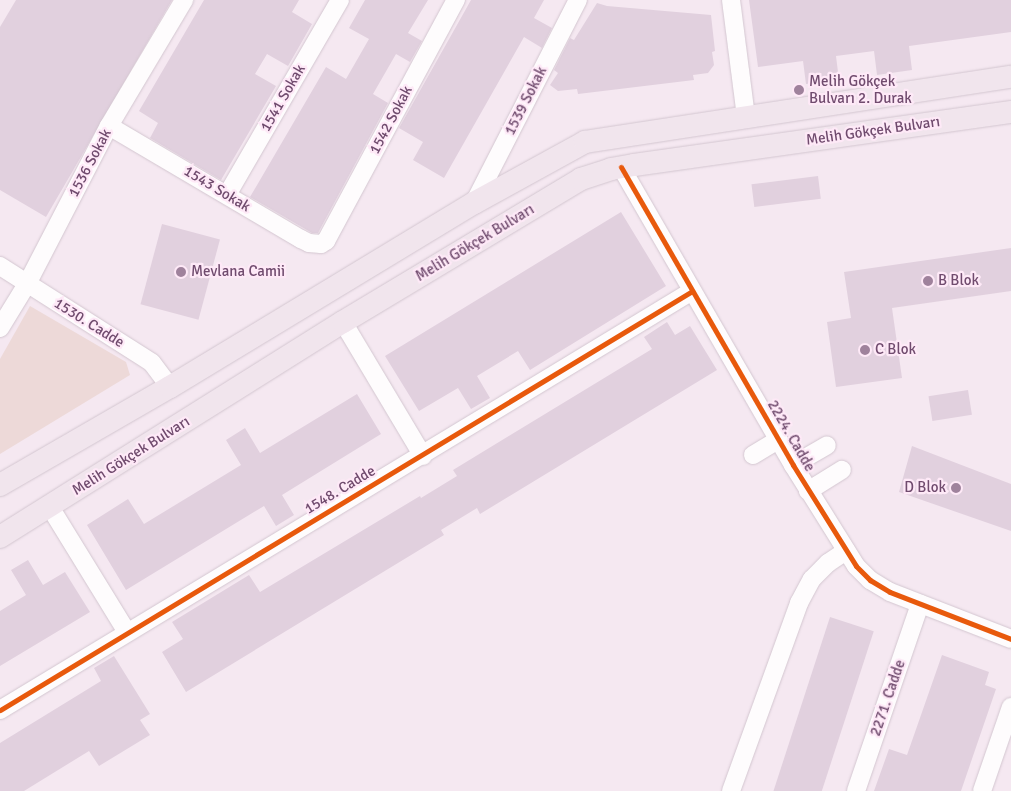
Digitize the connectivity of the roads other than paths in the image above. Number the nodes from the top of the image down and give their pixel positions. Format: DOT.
graph roads {
  1 [pos="184,0"];
  2 [pos="340,0"];
  3 [pos="456,0"];
  4 [pos="578,0"];
  5 [pos="731,0"];
  6 [pos="1011,77"];
  7 [pos="1011,112"];
  8 [pos="746,117"];
  9 [pos="109,126"];
  10 [pos="621,167"];
  11 [pos="227,195"];
  12 [pos="474,202"];
  13 [pos="326,241"];
  14 [pos="0,266"];
  15 [pos="27,284"];
  16 [pos="692,291"];
  17 [pos="343,322"];
  18 [pos="0,328"];
  19 [pos="170,387"];
  20 [pos="778,440"];
  21 [pos="827,445"];
  22 [pos="753,455"];
  23 [pos="423,456"];
  24 [pos="793,466"];
  25 [pos="842,470"];
  26 [pos="0,485"];
  27 [pos="808,491"];
  28 [pos="50,507"];
  29 [pos="0,537"];
  30 [pos="846,550"];
  31 [pos="920,604"];
  32 [pos="127,632"];
  33 [pos="1011,638"];
  34 [pos="1011,706"];
  35 [pos="0,710"];
  36 [pos="731,791"];
  37 [pos="856,791"];
  38 [pos="982,791"];
  1 -- 9 [label="street, 1536 Sokak"];
  2 -- 11 [label="street, 1541 Sokak"];
  3 -- 13 [label="street, 1542 Sokak"];
  4 -- 12 [label="street, 1539 Sokak"];
  5 -- 8 [label="street"];
  6 -- 8 [label="main road"];
  7 -- 10 [label="main road, Melih Gökçek Bulvarı"];
  8 -- 12 [label="main road"];
  9 -- 11 [label="street, 1543 Sokak"];
  9 -- 15 [label="street, 1536 Sokak"];
  10 -- 16 [label="street, 2224. Cadde"];
  10 -- 17 [label="main road, Melih Gökçek Bulvarı"];
  11 -- 13 [label="street, 1543 Sokak"];
  12 -- 19 [label="main road"];
  14 -- 15 [label="street, 1530. Cadde"];
  15 -- 18 [label="street, 1536 Sokak"];
  15 -- 19 [label="street, 1530. Cadde"];
  16 -- 20 [label="street, 2224. Cadde"];
  16 -- 23 [label="street, 1548. Cadde"];
  17 -- 23 [label="street"];
  17 -- 28 [label="main road, Melih Gökçek Bulvarı"];
  19 -- 26 [label="main road"];
  20 -- 22 [label="street"];
  20 -- 24 [label="street, 2224. Cadde"];
  21 -- 24 [label="street"];
  23 -- 32 [label="street, 1548. Cadde"];
  24 -- 27 [label="street, 2224. Cadde"];
  25 -- 27 [label="street"];
  27 -- 30 [label="street, 2224. Cadde"];
  28 -- 29 [label="main road, Melih Gökçek Bulvarı"];
  28 -- 32 [label="street"];
  30 -- 31 [label="street, 2224. Cadde"];
  30 -- 36 [label="street"];
  31 -- 33 [label="street, 2224. Cadde"];
  31 -- 37 [label="street, 2271. Cadde"];
  32 -- 35 [label="street, 1548. Cadde"];
  34 -- 38 [label="street"];
}
